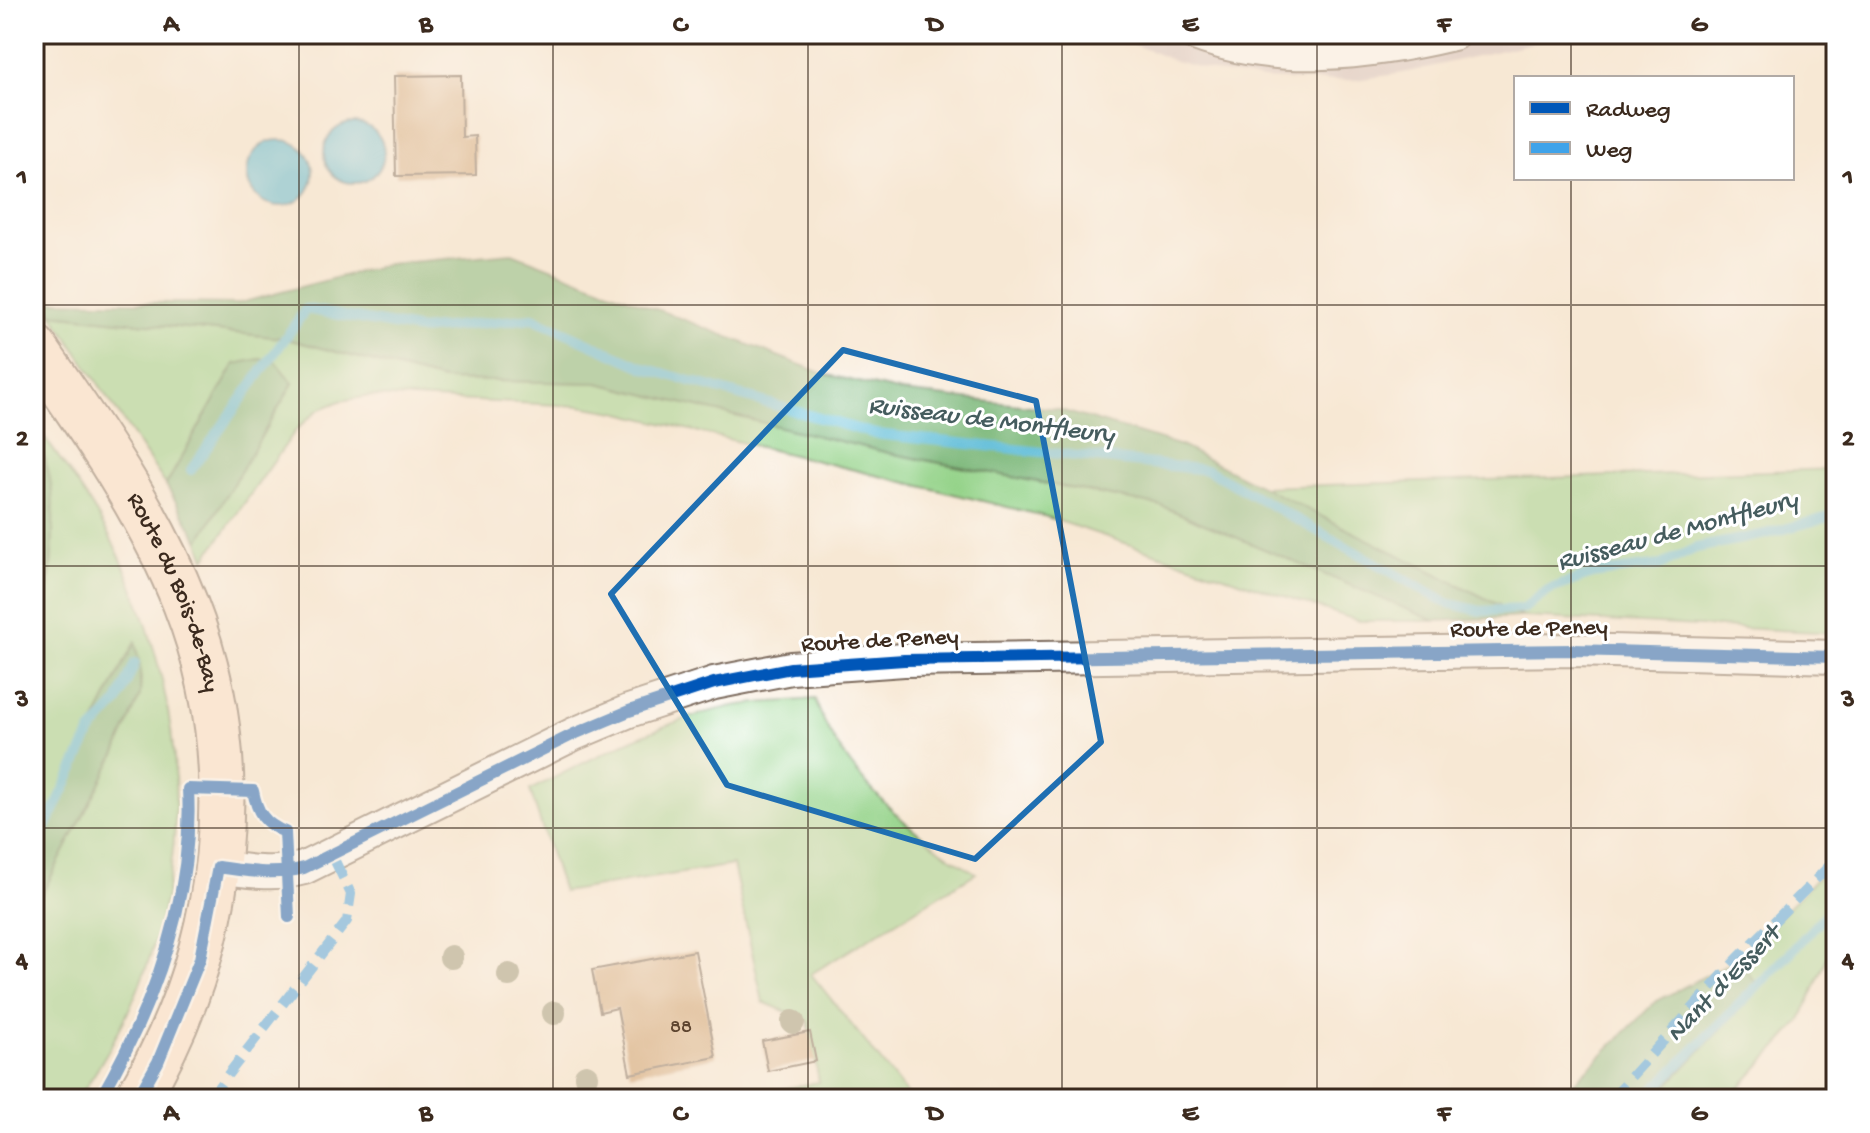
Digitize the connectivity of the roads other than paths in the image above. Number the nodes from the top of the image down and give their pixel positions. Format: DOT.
graph roads {
  1 [pos="1195,34"];
  2 [pos="1453,34"];
  3 [pos="34,347"];
  4 [pos="1836,657"];
  5 [pos="218,867"];
  6 [pos="137,1099"];
  1 -- 2 [label="street"];
  3 -- 5 [label="main road, Route du Bois-de-Bay"];
  4 -- 5 [label="street, Route de Peney"];
  5 -- 6 [label="main road"];
}
